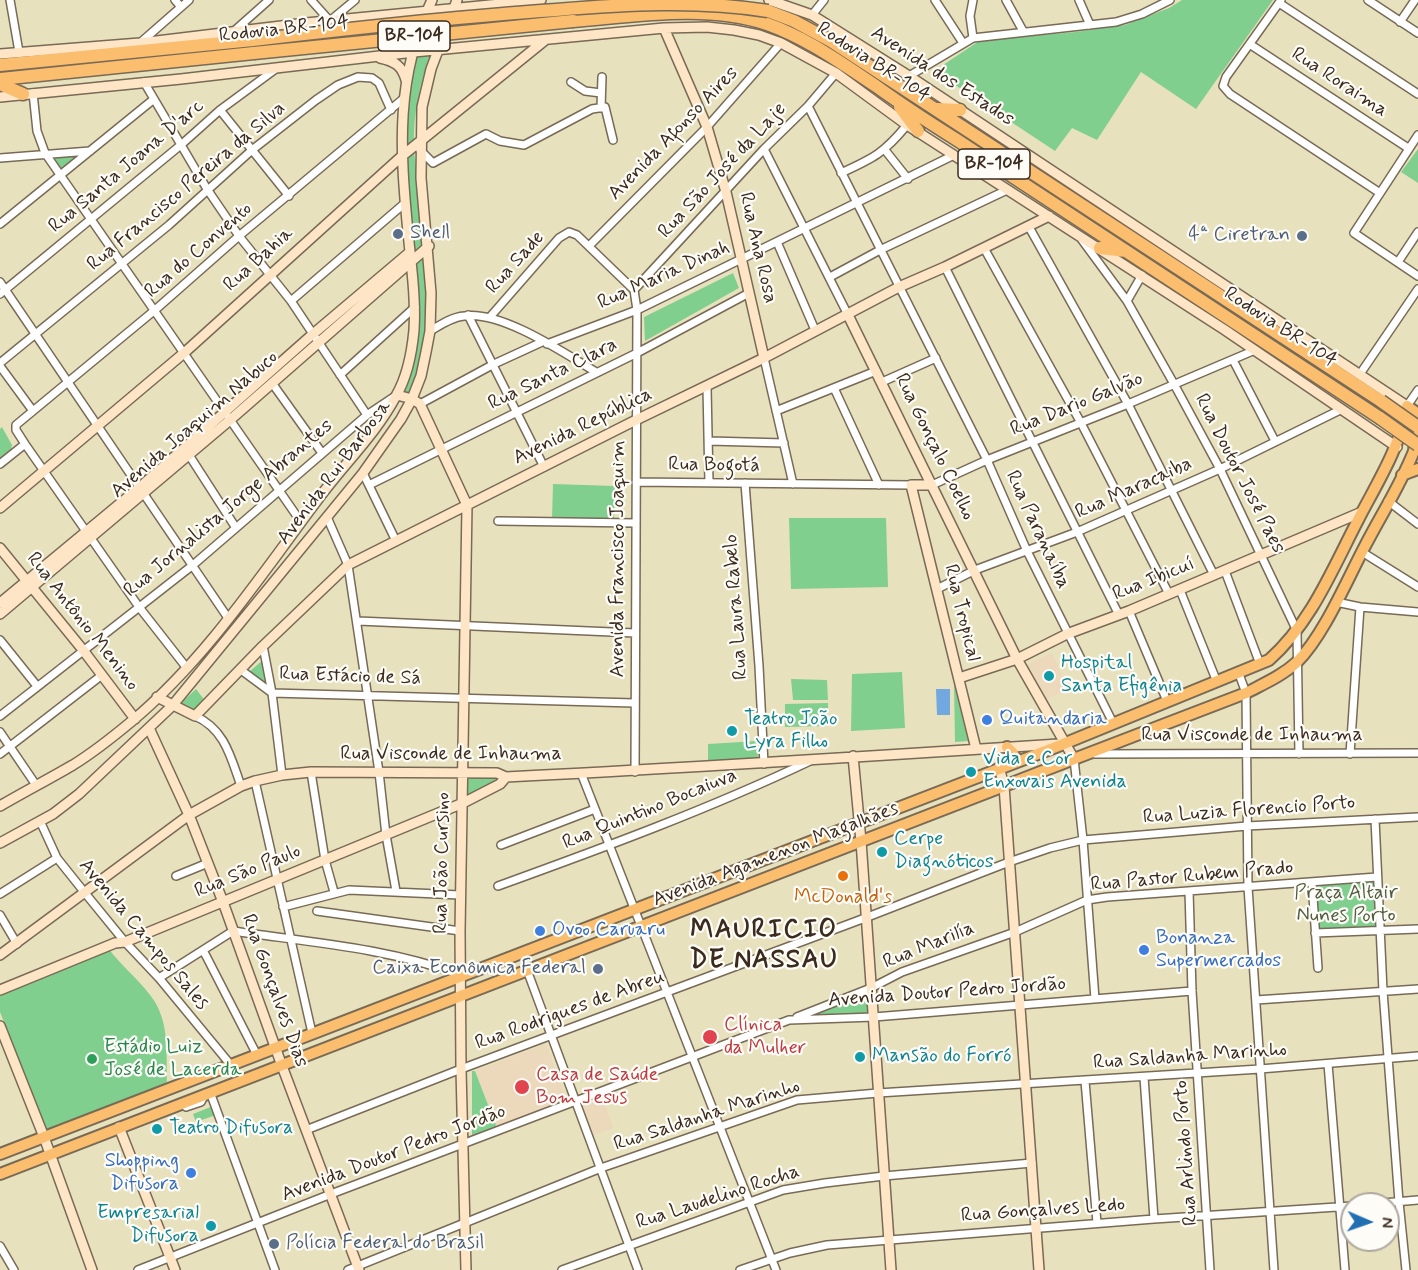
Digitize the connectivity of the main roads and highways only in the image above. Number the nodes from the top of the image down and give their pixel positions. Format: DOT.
graph roads {
  1 [pos="769,6"];
  2 [pos="0,65"];
  3 [pos="0,79"];
  4 [pos="0,84"];
  5 [pos="28,94"];
  6 [pos="894,99"];
  7 [pos="936,109"];
  8 [pos="960,110"];
  9 [pos="918,131"];
  10 [pos="1100,248"];
  11 [pos="1128,251"];
  12 [pos="1412,408"];
  13 [pos="1418,427"];
  14 [pos="1393,445"];
  15 [pos="1418,445"];
  16 [pos="1415,460"];
  17 [pos="1418,469"];
  18 [pos="1402,475"];
  19 [pos="1008,747"];
  20 [pos="1016,761"];
  21 [pos="0,1154"];
  22 [pos="0,1174"];
  1 -- 2 [label="highway, Rodovia BR-104 / BR-104, bridge"];
  1 -- 7 [label="highway, Rodovia BR-104 / BR-104"];
  3 -- 6 [label="highway, Rodovia BR-104 / BR-104, bridge"];
  4 -- 5 [label="highway"];
  6 -- 9 [label="highway"];
  6 -- 11 [label="highway, Rodovia BR-104 / BR-104"];
  7 -- 8 [label="highway"];
  7 -- 13 [label="highway, Rodovia BR-104 / BR-104, bridge"];
  10 -- 11 [label="highway"];
  11 -- 15 [label="highway, Rodovia BR-104 / BR-104, bridge"];
  12 -- 14 [label="main road, Avenida Agamenon Magalhães"];
  12 -- 16 [label="main road, Avenida Agamenon Magalhães"];
  14 -- 16 [label="main road"];
  14 -- 20 [label="main road, Avenida Agamenon Magalhães"];
  16 -- 18 [label="main road, Avenida Agamenon Magalhães"];
  17 -- 18 [label="main road"];
  18 -- 22 [label="main road, Avenida Agamenon Magalhães"];
  19 -- 20 [label="main road"];
  20 -- 21 [label="main road, Avenida Agamenon Magalhães"];
}
